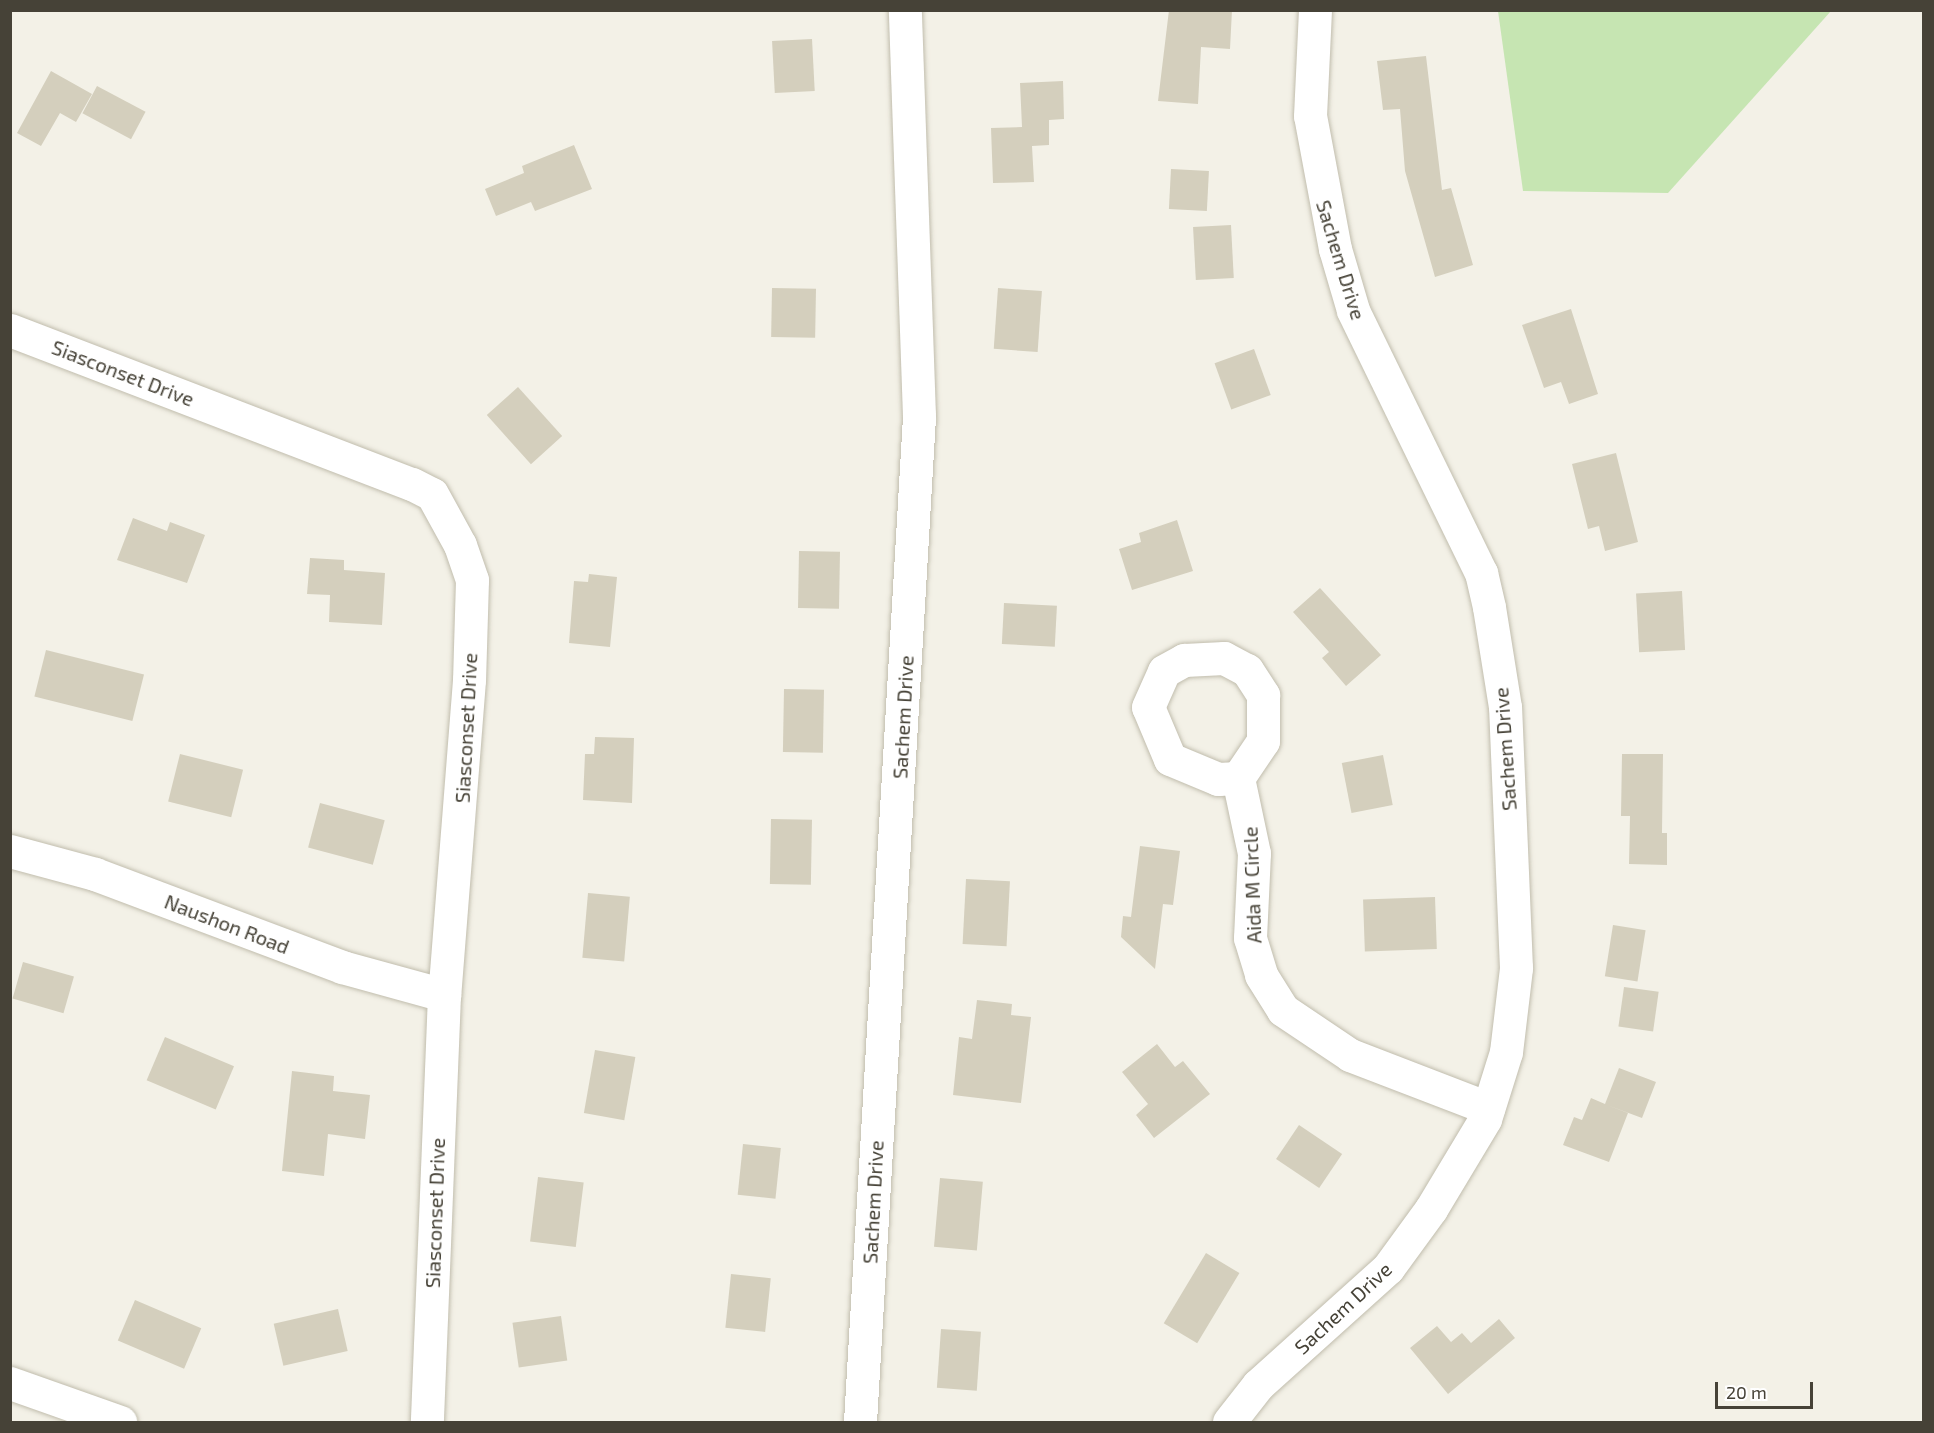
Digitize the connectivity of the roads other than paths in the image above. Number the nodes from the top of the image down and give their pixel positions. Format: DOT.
graph roads {
  1 [pos="905,10"];
  2 [pos="1315,10"];
  3 [pos="10,330"];
  4 [pos="1238,778"];
  5 [pos="10,851"];
  6 [pos="444,995"];
  7 [pos="1488,1108"];
  8 [pos="10,1383"];
  9 [pos="120,1422"];
  10 [pos="427,1422"];
  11 [pos="860,1422"];
  12 [pos="1229,1422"];
  1 -- 11 [label="street, Sachem Drive"];
  2 -- 7 [label="street, Sachem Drive"];
  3 -- 6 [label="street, Siasconset Drive"];
  4 -- 7 [label="street, Aida M Circle"];
  5 -- 6 [label="street, Naushon Road"];
  6 -- 10 [label="street, Siasconset Drive"];
  7 -- 12 [label="street, Sachem Drive"];
  8 -- 9 [label="street"];
}
